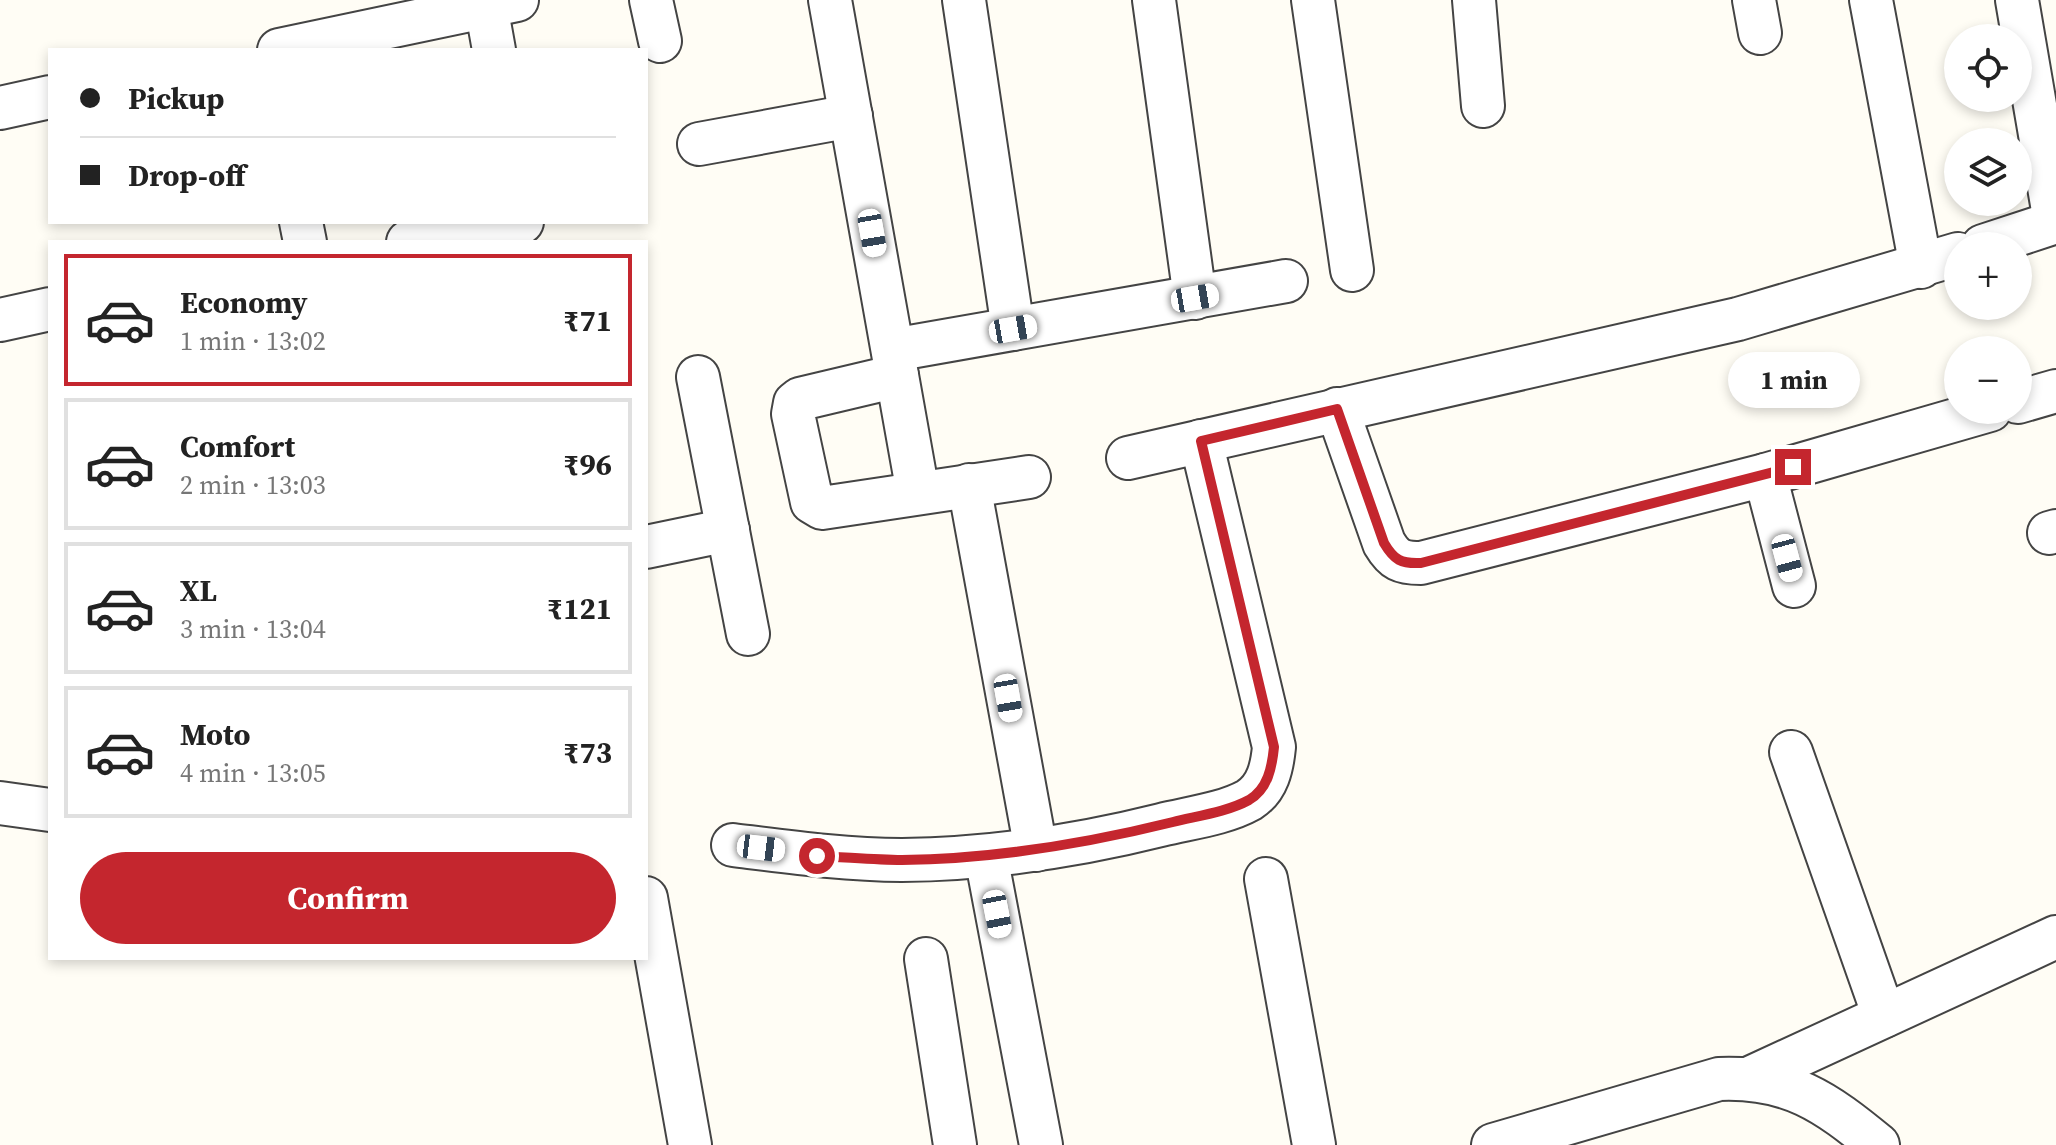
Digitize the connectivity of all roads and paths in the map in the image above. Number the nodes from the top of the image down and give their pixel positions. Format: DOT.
graph roads {
  1 [pos="651,0"];
  2 [pos="830,0"];
  3 [pos="964,0"];
  4 [pos="1154,0"];
  5 [pos="1313,0"];
  6 [pos="1474,0"];
  7 [pos="1871,0"];
  8 [pos="2017,0"];
  9 [pos="496,2"];
  10 [pos="660,41"];
  11 [pos="288,48"];
  12 [pos="494,48"];
  13 [pos="48,97"];
  14 [pos="1483,106"];
  15 [pos="0,108"];
  16 [pos="851,116"];
  17 [pos="699,144"];
  18 [pos="2056,222"];
  19 [pos="512,224"];
  20 [pos="2026,232"];
  21 [pos="420,240"];
  22 [pos="1940,260"];
  23 [pos="1352,270"];
  24 [pos="1286,281"];
  25 [pos="1195,298"];
  26 [pos="48,309"];
  27 [pos="0,320"];
  28 [pos="1013,329"];
  29 [pos="895,363"];
  30 [pos="698,377"];
  31 [pos="2056,391"];
  32 [pos="2032,398"];
  33 [pos="1337,409"];
  34 [pos="1944,423"];
  35 [pos="1201,441"];
  36 [pos="1128,458"];
  37 [pos="1765,475"];
  38 [pos="1029,477"];
  39 [pos="969,485"];
  40 [pos="918,493"];
  41 [pos="728,530"];
  42 [pos="648,547"];
  43 [pos="1794,586"];
  44 [pos="748,634"];
  45 [pos="1791,752"];
  46 [pos="1,795"];
  47 [pos="48,809"];
  48 [pos="733,845"];
  49 [pos="1036,850"];
  50 [pos="986,856"];
  51 [pos="1266,879"];
  52 [pos="648,909"];
  53 [pos="2056,937"];
  54 [pos="926,959"];
  55 [pos="1884,1016"];
  56 [pos="1750,1078"];
  57 [pos="690,1145"];
  58 [pos="955,1145"];
  59 [pos="1041,1145"];
  60 [pos="1314,1145"];
  61 [pos="1493,1145"];
  62 [pos="1878,1145"];
  1 -- 10 [label="street"];
  2 -- 16 [label="street"];
  3 -- 28 [label="street"];
  4 -- 25 [label="street"];
  5 -- 23 [label="street"];
  6 -- 14 [label="street"];
  7 -- 22 [label="street"];
  8 -- 18 [label="street"];
  9 -- 11 [label="street"];
  9 -- 12 [label="street"];
  13 -- 15 [label="street"];
  16 -- 17 [label="street"];
  16 -- 29 [label="street"];
  18 -- 20 [label="street"];
  19 -- 21 [label="street"];
  22 -- 33 [label="street"];
  24 -- 25 [label="street"];
  25 -- 28 [label="street"];
  26 -- 27 [label="street"];
  28 -- 29 [label="street"];
  29 -- 40 [label="street"];
  29 -- 40 [label="street"];
  30 -- 41 [label="street"];
  31 -- 32 [label="street"];
  33 -- 35 [label="street"];
  33 -- 37 [label="street"];
  34 -- 37 [label="street"];
  35 -- 36 [label="street"];
  35 -- 49 [label="street"];
  37 -- 43 [label="street"];
  38 -- 39 [label="street"];
  39 -- 40 [label="street"];
  39 -- 49 [label="street"];
  41 -- 42 [label="street"];
  41 -- 44 [label="street"];
  45 -- 55 [label="street"];
  46 -- 47 [label="street"];
  48 -- 50 [label="street"];
  49 -- 50 [label="street"];
  50 -- 59 [label="street"];
  51 -- 60 [label="street"];
  52 -- 57 [label="street"];
  53 -- 55 [label="street"];
  54 -- 58 [label="street"];
  55 -- 56 [label="street"];
  56 -- 61 [label="street"];
  56 -- 62 [label="street"];
}
